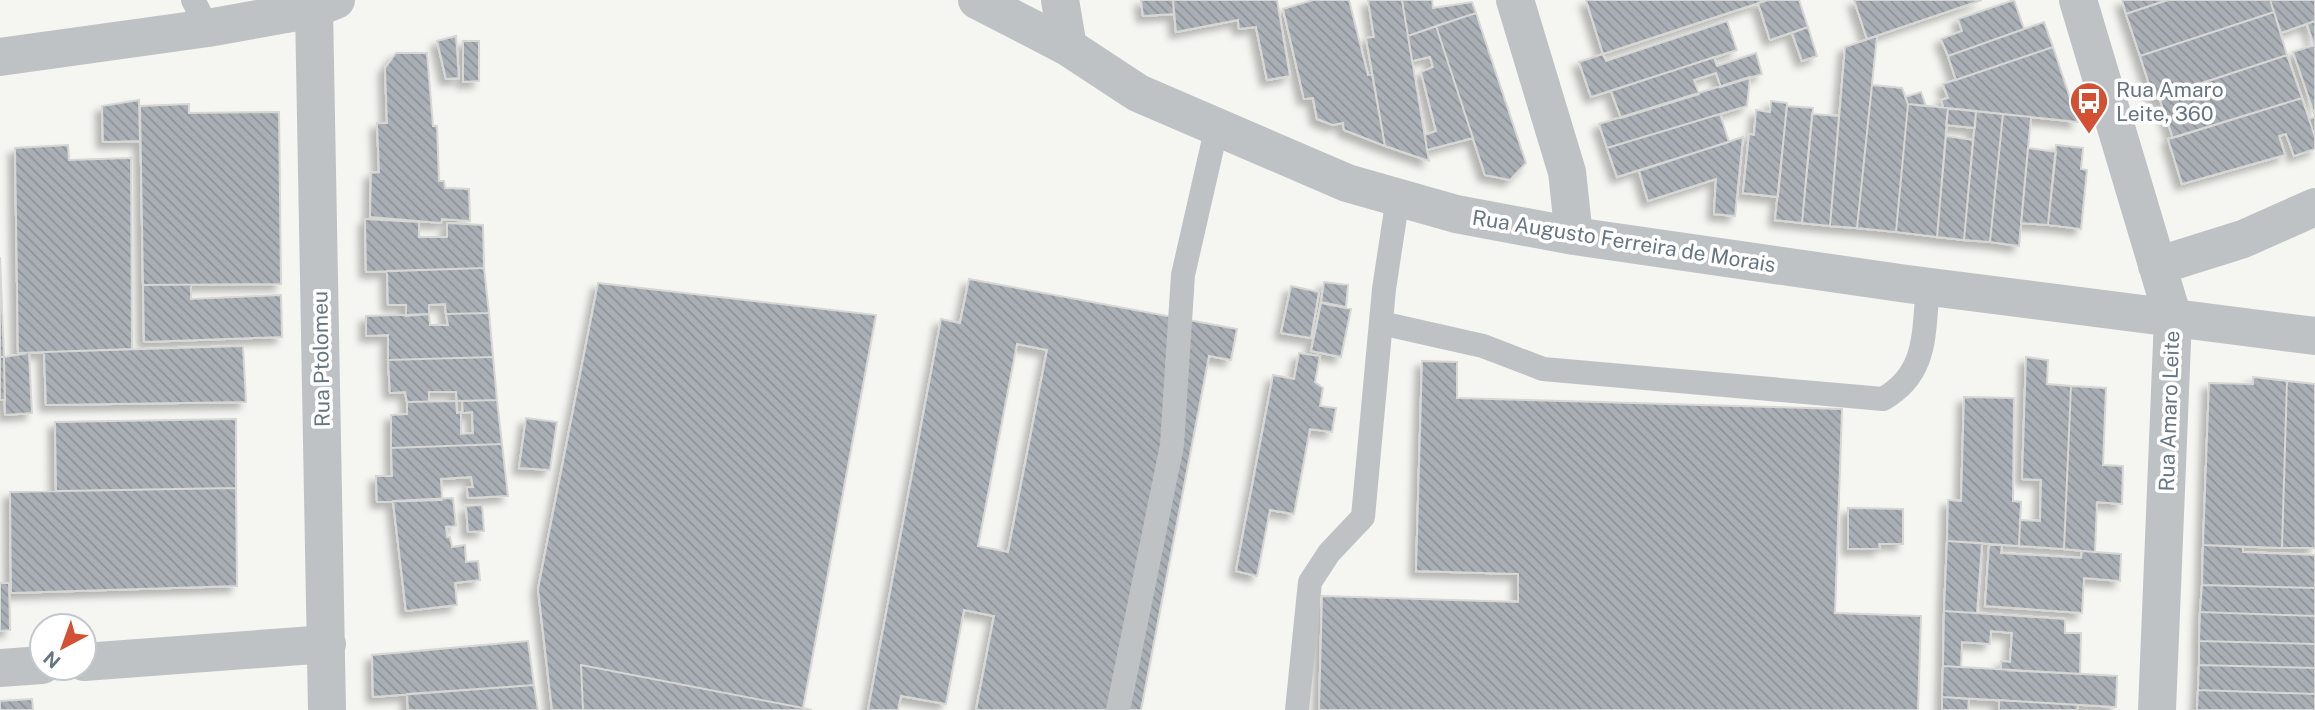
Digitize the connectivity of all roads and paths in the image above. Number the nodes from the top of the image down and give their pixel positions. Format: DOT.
graph roads {
  1 [pos="977,0"];
  2 [pos="1060,0"];
  3 [pos="1515,0"];
  4 [pos="2078,0"];
  5 [pos="325,4"];
  6 [pos="200,14"];
  7 [pos="1068,47"];
  8 [pos="0,57"];
  9 [pos="1217,127"];
  10 [pos="1398,197"];
  11 [pos="2315,207"];
  12 [pos="1574,236"];
  13 [pos="2157,266"];
  14 [pos="1928,287"];
  15 [pos="2173,318"];
  16 [pos="1381,323"];
  17 [pos="2315,336"];
  18 [pos="327,644"];
  19 [pos="98,661"];
  20 [pos="28,666"];
  21 [pos="0,668"];
  22 [pos="327,710"];
  23 [pos="1118,710"];
  24 [pos="1297,710"];
  25 [pos="2157,710"];
  1 -- 7 [label="street, Rua Augusto Ferreira de Morais"];
  2 -- 7 [label="street"];
  3 -- 12 [label="street"];
  4 -- 13 [label="street, Rua Amaro Leite"];
  5 -- 6 [label="street"];
  5 -- 18 [label="street, Rua Ptolomeu"];
  6 -- 8 [label="street"];
  7 -- 9 [label="street, Rua Augusto Ferreira de Morais"];
  9 -- 10 [label="street, Rua Augusto Ferreira de Morais"];
  9 -- 23 [label="lane"];
  10 -- 12 [label="street, Rua Augusto Ferreira de Morais"];
  10 -- 16 [label="lane"];
  11 -- 13 [label="street"];
  12 -- 14 [label="street, Rua Augusto Ferreira de Morais"];
  13 -- 15 [label="street, Rua Amaro Leite"];
  14 -- 15 [label="street, Rua Augusto Ferreira de Morais"];
  14 -- 16 [label="lane"];
  15 -- 17 [label="street, Rua Augusto Ferreira de Morais"];
  15 -- 25 [label="street, Rua Amaro Leite"];
  16 -- 24 [label="lane"];
  18 -- 19 [label="street"];
  18 -- 22 [label="street, Rua Ptolomeu"];
  20 -- 21 [label="street"];
}
